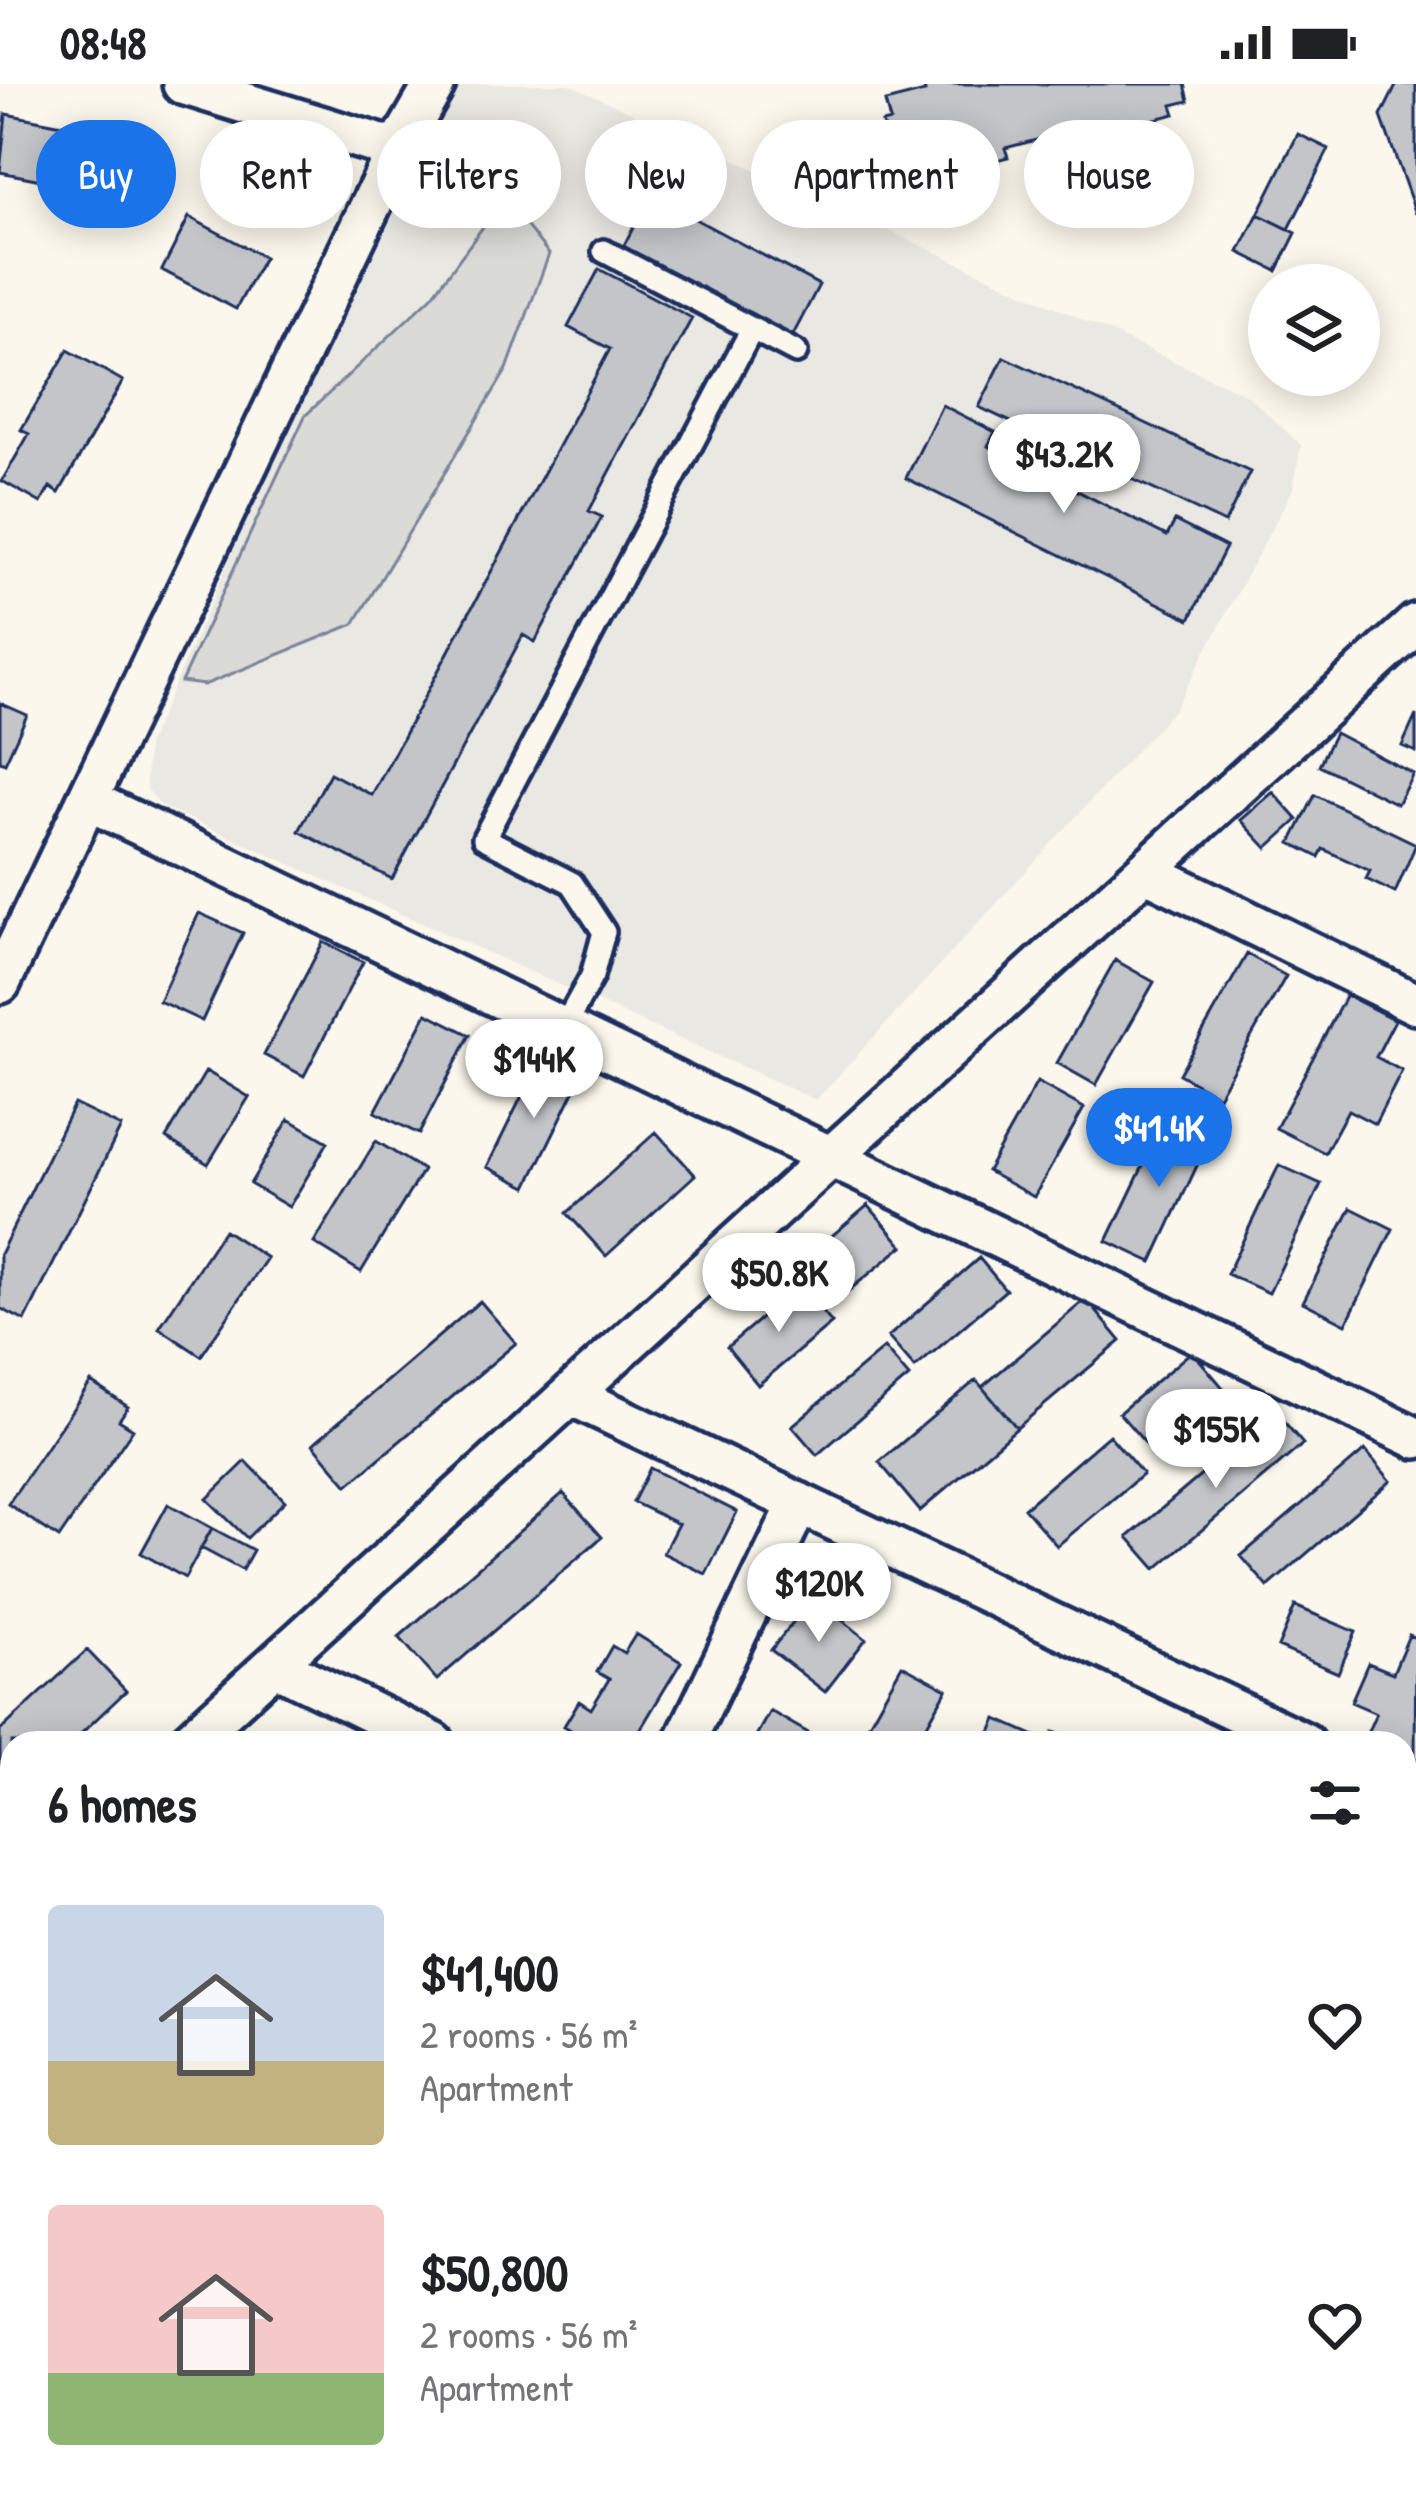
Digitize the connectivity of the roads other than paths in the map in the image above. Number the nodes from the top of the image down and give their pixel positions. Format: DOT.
graph roads {
  1 [pos="183,84"];
  2 [pos="435,84"];
  3 [pos="414,120"];
  4 [pos="377,144"];
  5 [pos="377,192"];
  6 [pos="604,251"];
  7 [pos="751,331"];
  8 [pos="796,352"];
  9 [pos="1416,624"];
  10 [pos="88,800"];
  11 [pos="1145,872"];
  12 [pos="0,983"];
  13 [pos="1416,1004"];
  14 [pos="563,1029"];
  15 [pos="832,1158"];
  16 [pos="572,1395"];
  17 [pos="1416,1438"];
  18 [pos="799,1503"];
  19 [pos="274,1665"];
  20 [pos="201,1731"];
  21 [pos="409,1731"];
  22 [pos="690,1731"];
  23 [pos="1279,1731"];
  1 -- 4 [label="street"];
  2 -- 3 [label="street"];
  5 -- 10 [label="street"];
  6 -- 7 [label="lane"];
  7 -- 8 [label="lane"];
  7 -- 14 [label="lane"];
  9 -- 11 [label="street"];
  10 -- 12 [label="street"];
  10 -- 14 [label="street"];
  11 -- 13 [label="street"];
  11 -- 15 [label="street"];
  14 -- 15 [label="street"];
  15 -- 16 [label="street"];
  15 -- 17 [label="street"];
  16 -- 18 [label="street"];
  16 -- 19 [label="street"];
  18 -- 22 [label="street"];
  18 -- 23 [label="street"];
  19 -- 20 [label="street"];
  19 -- 21 [label="street"];
}
